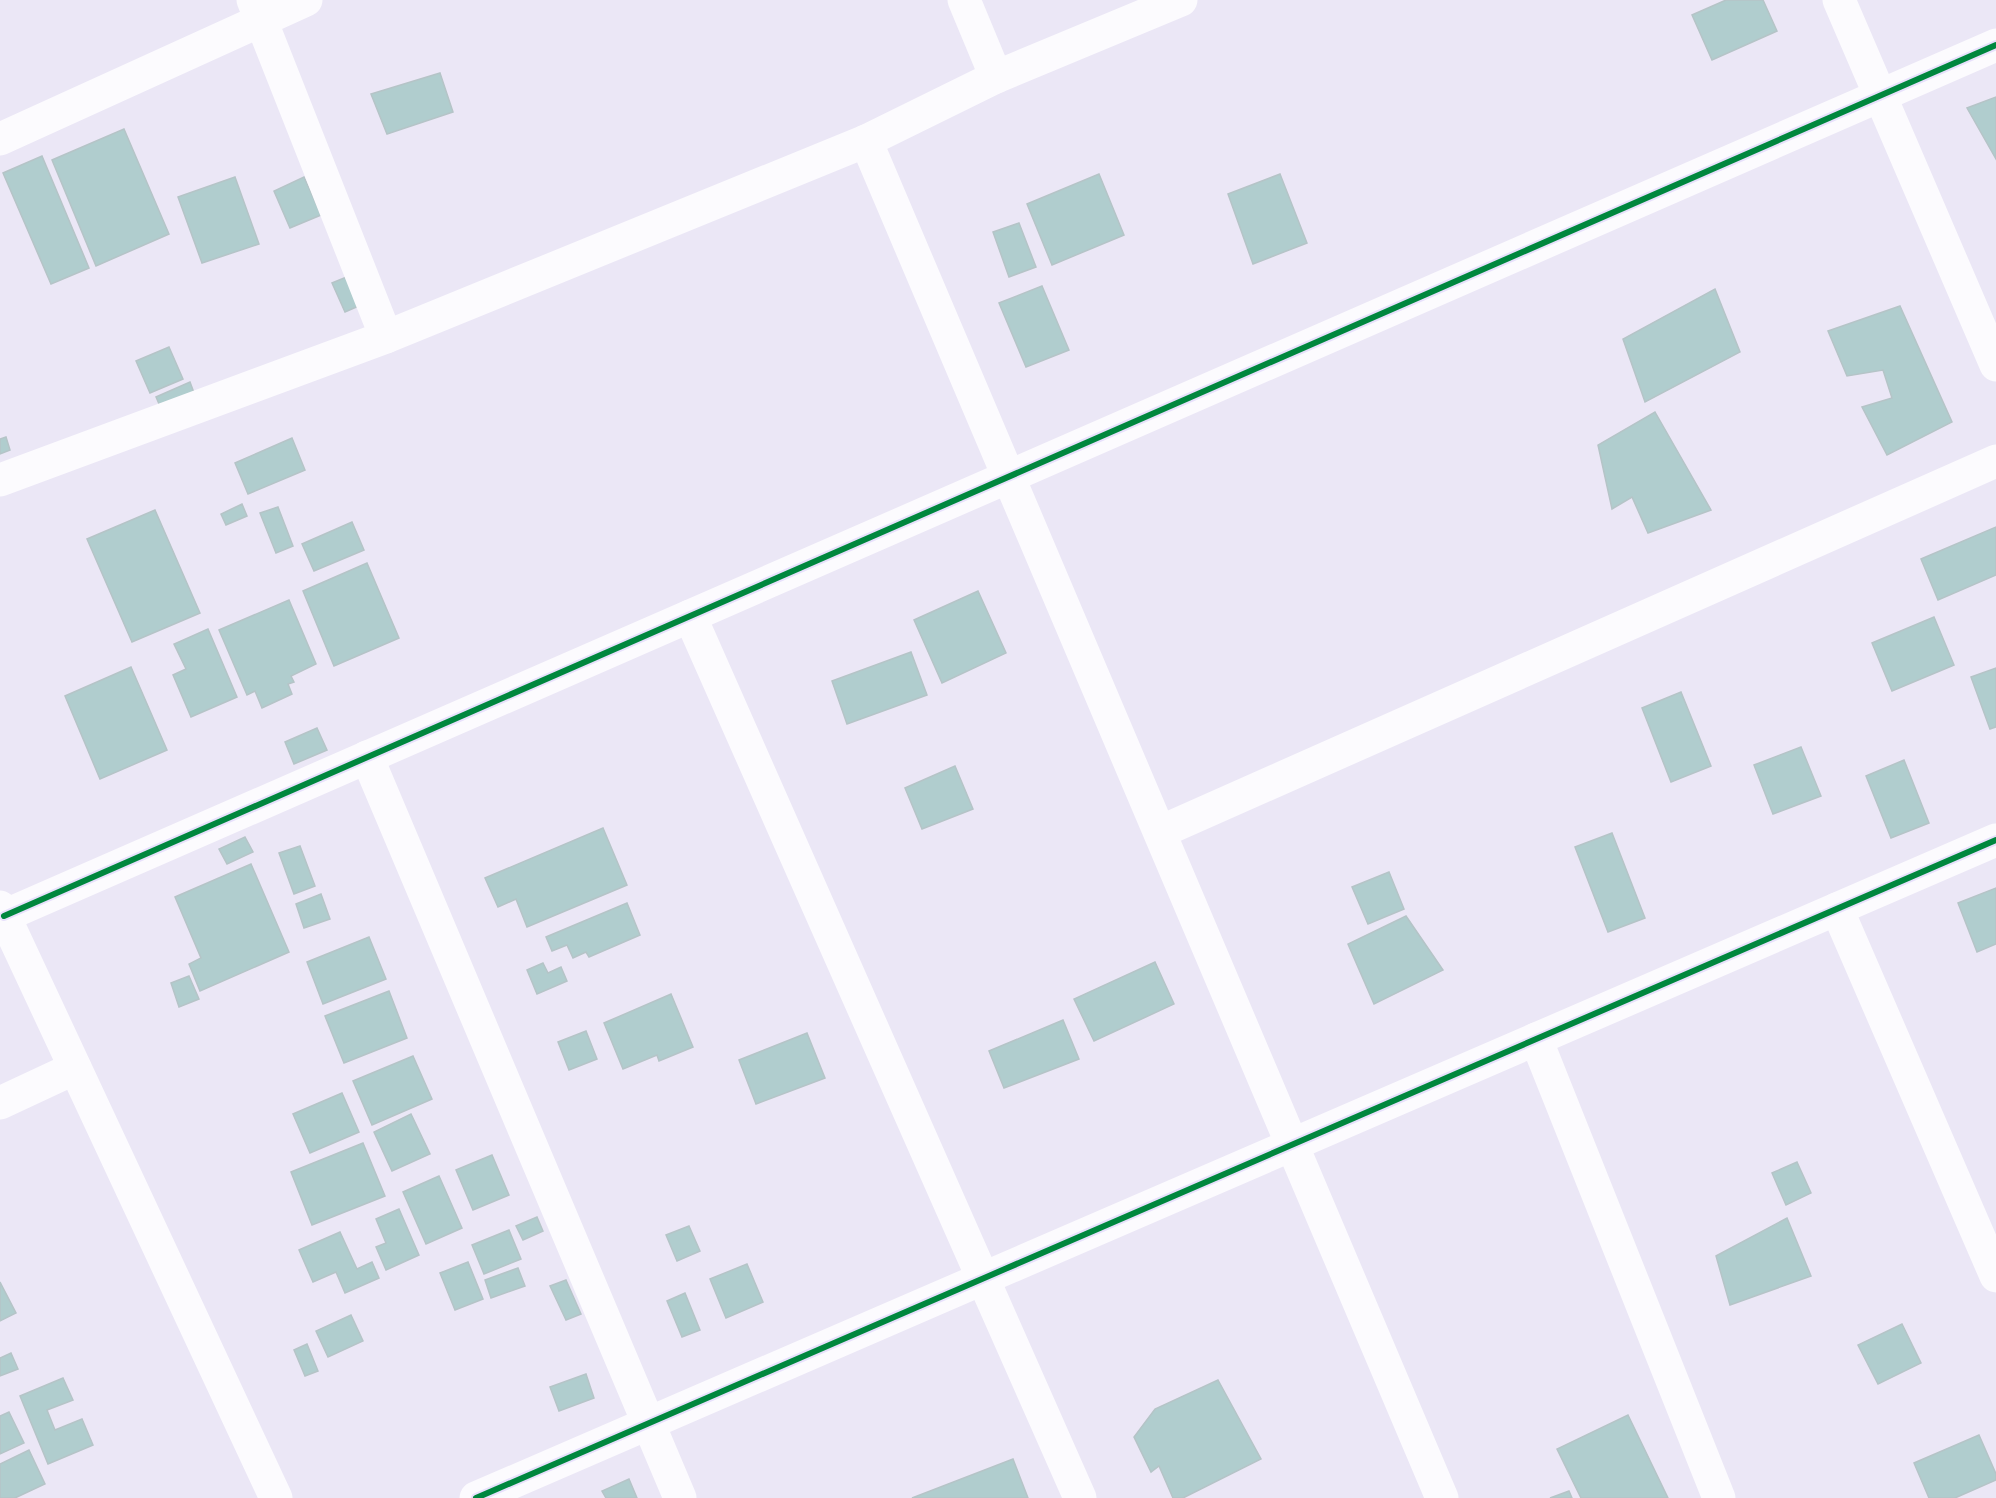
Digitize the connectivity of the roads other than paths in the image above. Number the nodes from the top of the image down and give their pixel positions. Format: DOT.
graph roads {
  1 [pos="306,0"];
  2 [pos="964,0"];
  3 [pos="1181,0"];
  4 [pos="1839,0"];
  5 [pos="258,10"];
  6 [pos="1996,45"];
  7 [pos="996,77"];
  8 [pos="1880,96"];
  9 [pos="0,139"];
  10 [pos="866,141"];
  11 [pos="386,337"];
  12 [pos="1996,365"];
  13 [pos="1996,461"];
  14 [pos="1009,477"];
  15 [pos="0,480"];
  16 [pos="690,616"];
  17 [pos="367,757"];
  18 [pos="1160,832"];
  19 [pos="1996,840"];
  20 [pos="1837,909"];
  21 [pos="2,911"];
  22 [pos="1536,1039"];
  23 [pos="75,1068"];
  24 [pos="0,1103"];
  25 [pos="1292,1145"];
  26 [pos="1996,1276"];
  27 [pos="982,1279"];
  28 [pos="649,1424"];
  29 [pos="276,1498"];
  30 [pos="476,1498"];
  31 [pos="680,1498"];
  32 [pos="1080,1498"];
  33 [pos="1442,1498"];
  34 [pos="1719,1498"];
  1 -- 5 [label="street"];
  2 -- 7 [label="street"];
  3 -- 7 [label="street"];
  4 -- 8 [label="street"];
  5 -- 9 [label="street"];
  5 -- 11 [label="street"];
  6 -- 8 [label="street"];
  7 -- 10 [label="street"];
  8 -- 12 [label="street"];
  8 -- 14 [label="street"];
  10 -- 11 [label="street"];
  10 -- 14 [label="street"];
  11 -- 15 [label="street"];
  13 -- 18 [label="street"];
  14 -- 16 [label="street"];
  14 -- 18 [label="street"];
  16 -- 17 [label="street"];
  16 -- 27 [label="street"];
  17 -- 21 [label="street"];
  17 -- 28 [label="street"];
  18 -- 25 [label="street"];
  19 -- 20 [label="street"];
  20 -- 22 [label="street"];
  20 -- 26 [label="street"];
  21 -- 23 [label="street"];
  22 -- 25 [label="street"];
  22 -- 34 [label="street"];
  23 -- 24 [label="street"];
  23 -- 29 [label="street"];
  25 -- 27 [label="street"];
  25 -- 33 [label="street"];
  27 -- 28 [label="street"];
  27 -- 32 [label="street"];
  28 -- 30 [label="street"];
  28 -- 31 [label="street"];
}
